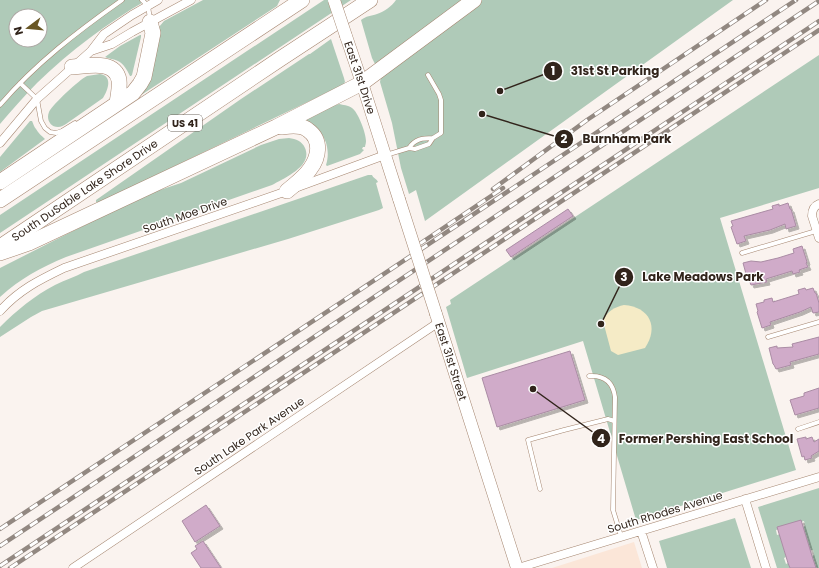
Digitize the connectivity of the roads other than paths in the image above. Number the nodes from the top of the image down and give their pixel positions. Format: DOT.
graph roads {
  1 [pos="122,0"];
  2 [pos="158,0"];
  3 [pos="191,0"];
  4 [pos="302,0"];
  5 [pos="334,0"];
  6 [pos="370,0"];
  7 [pos="474,0"];
  8 [pos="145,3"];
  9 [pos="150,22"];
  10 [pos="91,51"];
  11 [pos="72,67"];
  12 [pos="428,75"];
  13 [pos="20,83"];
  14 [pos="362,83"];
  15 [pos="37,99"];
  16 [pos="117,103"];
  17 [pos="0,105"];
  18 [pos="78,121"];
  19 [pos="276,127"];
  20 [pos="433,138"];
  21 [pos="0,143"];
  22 [pos="409,148"];
  23 [pos="385,155"];
  24 [pos="0,182"];
  25 [pos="287,191"];
  26 [pos="0,200"];
  27 [pos="816,206"];
  28 [pos="818,234"];
  29 [pos="0,247"];
  30 [pos="0,253"];
  31 [pos="742,253"];
  32 [pos="0,311"];
  33 [pos="437,318"];
  34 [pos="819,322"];
  35 [pos="768,337"];
  36 [pos="589,376"];
  37 [pos="614,421"];
  38 [pos="819,422"];
  39 [pos="798,429"];
  40 [pos="819,477"];
  41 [pos="540,489"];
  42 [pos="745,499"];
  43 [pos="641,531"];
  44 [pos="621,537"];
  45 [pos="73,568"];
  46 [pos="517,568"];
  47 [pos="653,568"];
  48 [pos="766,568"];
  1 -- 13 [label="lane"];
  2 -- 8 [label="street"];
  3 -- 9 [label="street"];
  4 -- 26 [label="highway"];
  5 -- 14 [label="main road, East 31st Drive, bridge"];
  6 -- 29 [label="highway, South DuSable Lake Shore Drive / US 41"];
  7 -- 14 [label="highway"];
  8 -- 9 [label="lane"];
  8 -- 10 [label="street"];
  9 -- 10 [label="street"];
  9 -- 16 [label="highway"];
  10 -- 11 [label="street"];
  11 -- 15 [label="street"];
  11 -- 16 [label="highway"];
  12 -- 20 [label="lane"];
  13 -- 15 [label="lane"];
  13 -- 17 [label="lane"];
  14 -- 19 [label="highway"];
  14 -- 23 [label="main road, East 31st Drive"];
  15 -- 18 [label="lane"];
  15 -- 21 [label="street"];
  16 -- 24 [label="highway"];
  19 -- 25 [label="highway"];
  19 -- 30 [label="highway"];
  20 -- 22 [label="lane"];
  20 -- 22 [label="lane"];
  22 -- 23 [label="lane"];
  23 -- 25 [label="street, South Moe Drive"];
  23 -- 33 [label="main road, East 31st Street, bridge"];
  25 -- 32 [label="street, South Moe Drive"];
  27 -- 28 [label="street"];
  28 -- 31 [label="lane"];
  33 -- 45 [label="street, South Lake Park Avenue"];
  33 -- 46 [label="main road, East 31st Street"];
  34 -- 35 [label="lane"];
  36 -- 37 [label="lane"];
  37 -- 41 [label="lane"];
  37 -- 44 [label="lane"];
  38 -- 39 [label="lane"];
  40 -- 42 [label="street, South Rhodes Avenue"];
  42 -- 43 [label="street, South Rhodes Avenue"];
  42 -- 48 [label="street"];
  43 -- 44 [label="street, South Rhodes Avenue"];
  43 -- 47 [label="street"];
  44 -- 46 [label="street, South Rhodes Avenue"];
}
